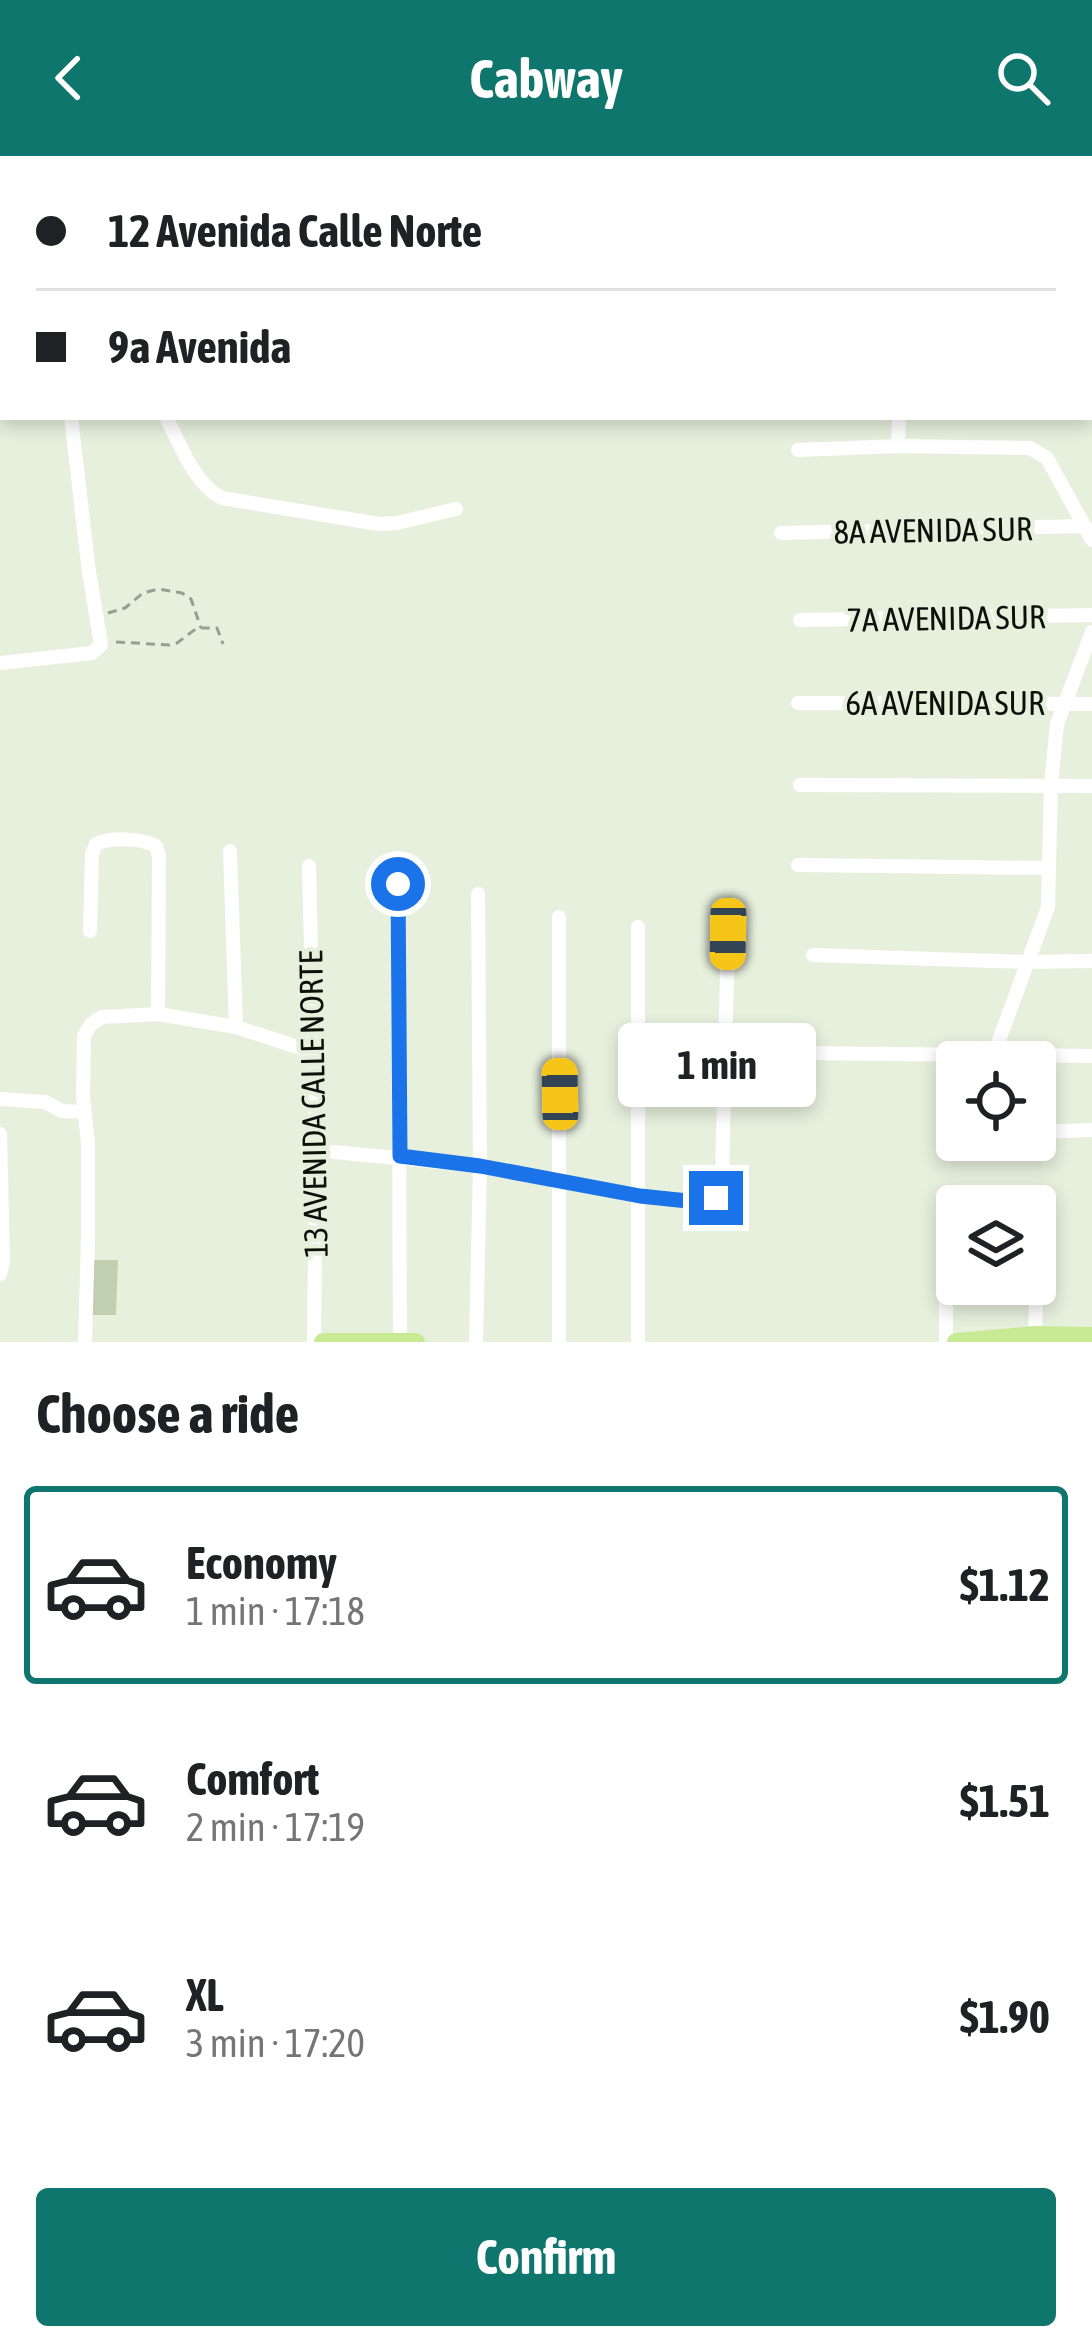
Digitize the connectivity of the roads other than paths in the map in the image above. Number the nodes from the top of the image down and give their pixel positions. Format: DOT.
graph roads {
  1 [pos="71,420"];
  2 [pos="168,420"];
  3 [pos="899,420"];
  4 [pos="898,446"];
  5 [pos="797,450"];
  6 [pos="456,509"];
  7 [pos="782,533"];
  8 [pos="1089,533"];
  9 [pos="1092,616"];
  10 [pos="800,620"];
  11 [pos="1092,632"];
  12 [pos="0,663"];
  13 [pos="797,703"];
  14 [pos="1063,703"];
  15 [pos="1092,704"];
  16 [pos="800,785"];
  17 [pos="1051,785"];
  18 [pos="1092,786"];
  19 [pos="230,851"];
  20 [pos="798,865"];
  21 [pos="309,866"];
  22 [pos="1048,868"];
  23 [pos="398,884"];
  24 [pos="478,894"];
  25 [pos="559,916"];
  26 [pos="638,927"];
  27 [pos="90,931"];
  28 [pos="728,934"];
  29 [pos="813,955"];
  30 [pos="1092,961"];
  31 [pos="1028,962"];
  32 [pos="158,1014"];
  33 [pos="236,1027"];
  34 [pos="999,1041"];
  35 [pos="313,1052"];
  36 [pos="800,1053"];
  37 [pos="1092,1056"];
  38 [pos="936,1057"];
  39 [pos="1056,1057"];
  40 [pos="0,1100"];
  41 [pos="84,1104"];
  42 [pos="1092,1130"];
  43 [pos="1056,1131"];
  44 [pos="0,1134"];
  45 [pos="334,1152"];
  46 [pos="400,1156"];
  47 [pos="480,1166"];
  48 [pos="561,1183"];
  49 [pos="640,1196"];
  50 [pos="0,1274"];
  51 [pos="946,1305"];
  52 [pos="1036,1305"];
  53 [pos="1035,1335"];
  54 [pos="1092,1336"];
  55 [pos="85,1342"];
  56 [pos="319,1342"];
  57 [pos="400,1342"];
  58 [pos="416,1342"];
  59 [pos="476,1342"];
  60 [pos="559,1342"];
  61 [pos="638,1342"];
  62 [pos="946,1342"];
  63 [pos="956,1342"];
  1 -- 12 [label="street"];
  2 -- 6 [label="street"];
  3 -- 4 [label="street"];
  4 -- 5 [label="street"];
  4 -- 8 [label="street"];
  7 -- 8 [label="street, 8A AVENIDA SUR"];
  9 -- 10 [label="street, 7A AVENIDA SUR"];
  11 -- 14 [label="street"];
  13 -- 14 [label="street, 6A AVENIDA SUR"];
  14 -- 15 [label="street, 6A AVENIDA SUR"];
  14 -- 17 [label="street"];
  16 -- 17 [label="street"];
  17 -- 18 [label="street"];
  17 -- 22 [label="street"];
  19 -- 33 [label="street"];
  20 -- 22 [label="street"];
  21 -- 35 [label="street, 13 AVENIDA CALLE NORTE"];
  22 -- 31 [label="street"];
  23 -- 46 [label="street"];
  24 -- 47 [label="street"];
  25 -- 48 [label="street"];
  26 -- 49 [label="street"];
  27 -- 32 [label="street"];
  28 -- 49 [label="street"];
  29 -- 31 [label="street"];
  30 -- 31 [label="street"];
  31 -- 34 [label="street"];
  32 -- 33 [label="street"];
  32 -- 41 [label="street"];
  33 -- 35 [label="street"];
  35 -- 56 [label="street, 13 AVENIDA CALLE NORTE"];
  36 -- 38 [label="street"];
  37 -- 39 [label="street"];
  40 -- 41 [label="street"];
  41 -- 55 [label="street"];
  42 -- 43 [label="street"];
  44 -- 50 [label="street"];
  45 -- 46 [label="street"];
  46 -- 47 [label="street"];
  46 -- 57 [label="street"];
  47 -- 48 [label="street"];
  47 -- 59 [label="street"];
  48 -- 49 [label="street"];
  48 -- 60 [label="street"];
  49 -- 61 [label="street"];
  51 -- 62 [label="street"];
  52 -- 53 [label="street"];
  53 -- 54 [label="main road"];
  53 -- 63 [label="main road"];
  56 -- 57 [label="main road"];
  57 -- 58 [label="main road"];
}
